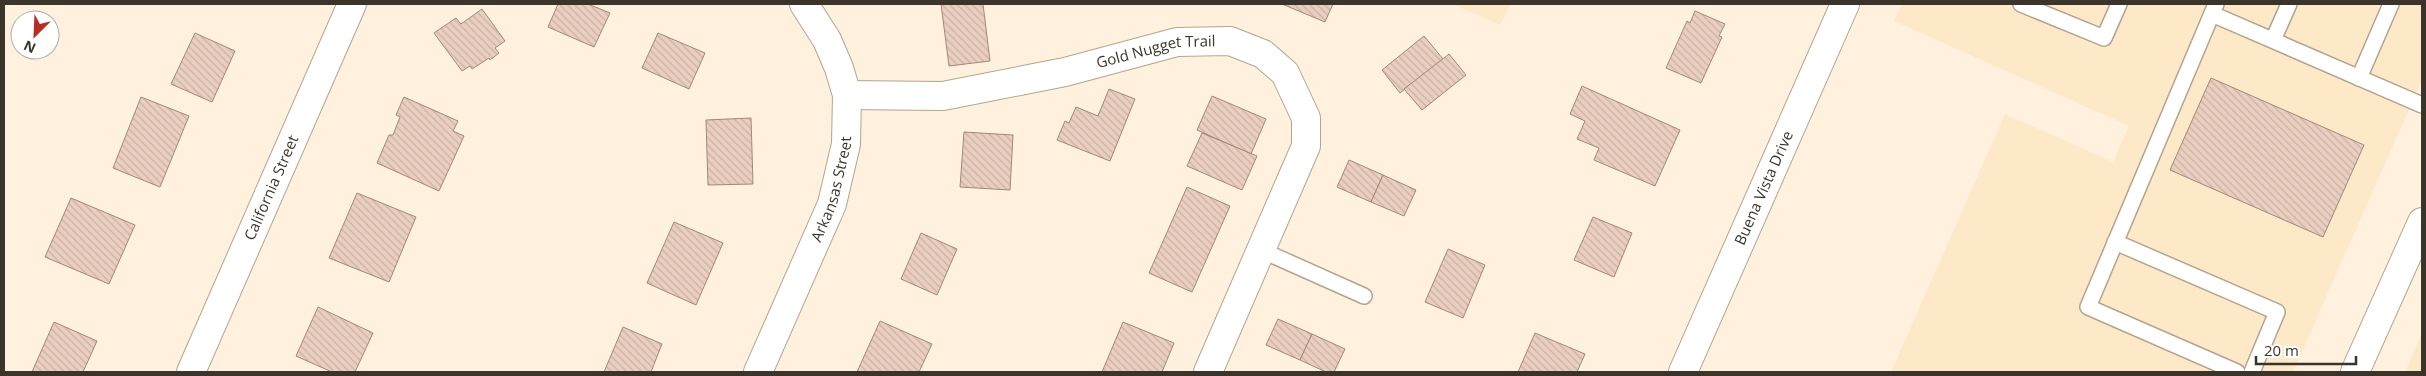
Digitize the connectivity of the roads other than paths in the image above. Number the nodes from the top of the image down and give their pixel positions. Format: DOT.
graph roads {
  1 [pos="352,4"];
  2 [pos="804,4"];
  3 [pos="1846,4"];
  4 [pos="2021,4"];
  5 [pos="2120,4"];
  6 [pos="2288,4"];
  7 [pos="2391,4"];
  8 [pos="2214,9"];
  9 [pos="2273,40"];
  10 [pos="2360,78"];
  11 [pos="847,96"];
  12 [pos="2422,106"];
  13 [pos="2422,222"];
  14 [pos="2115,242"];
  15 [pos="1261,250"];
  16 [pos="1364,296"];
  17 [pos="191,372"];
  18 [pos="758,372"];
  19 [pos="1208,372"];
  20 [pos="1683,372"];
  21 [pos="2237,372"];
  22 [pos="2252,372"];
  23 [pos="2356,372"];
  1 -- 17 [label="street, California Street"];
  2 -- 11 [label="street, Arkansas Street"];
  3 -- 20 [label="street, Buena Vista Drive"];
  4 -- 5 [label="lane"];
  6 -- 9 [label="lane"];
  7 -- 10 [label="lane"];
  8 -- 9 [label="lane"];
  8 -- 14 [label="lane"];
  9 -- 10 [label="lane"];
  10 -- 12 [label="lane"];
  11 -- 15 [label="street, Gold Nugget Trail"];
  11 -- 18 [label="street, Arkansas Street"];
  13 -- 23 [label="street"];
  14 -- 21 [label="lane"];
  14 -- 22 [label="lane"];
  15 -- 16 [label="lane"];
  15 -- 19 [label="street, Gold Nugget Trail"];
}
